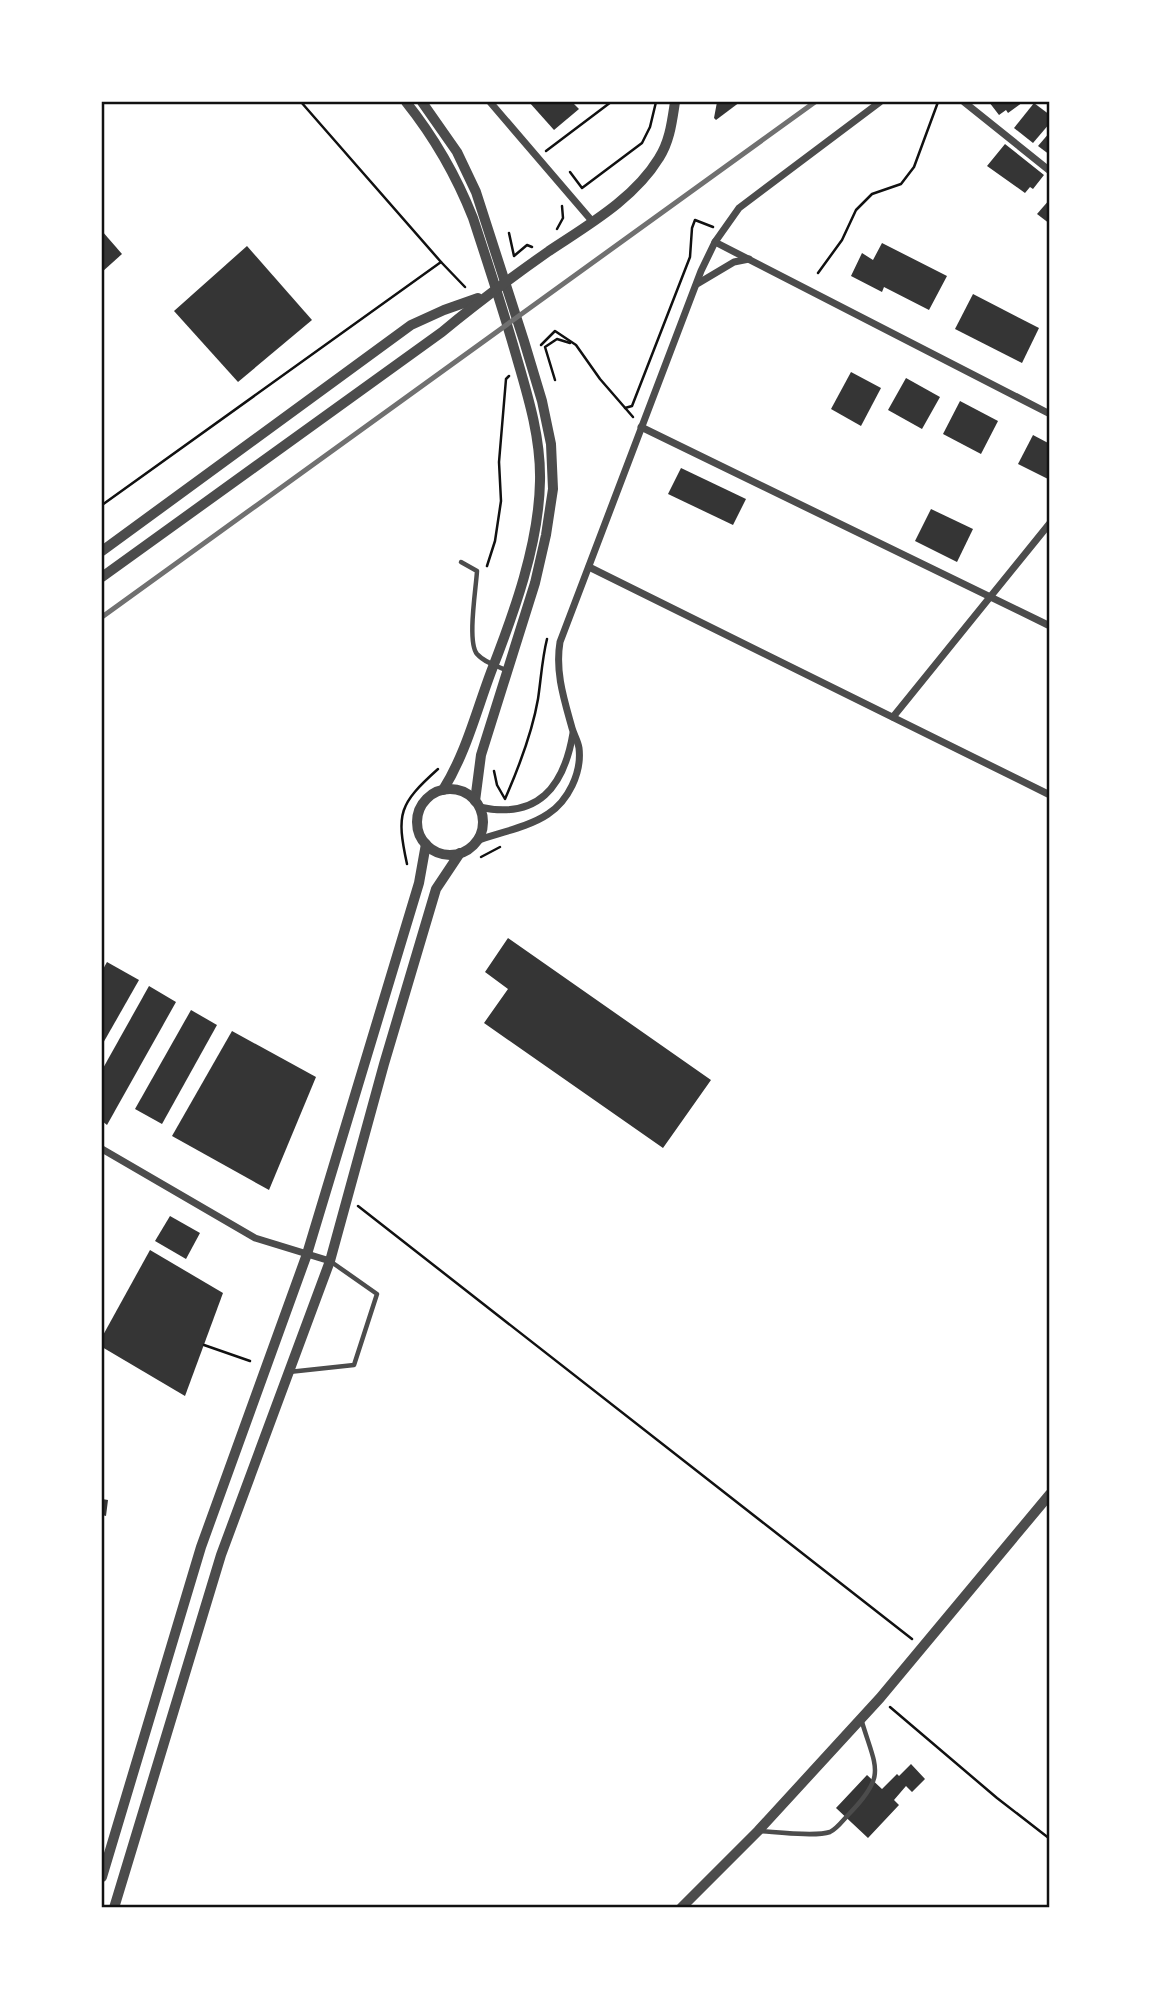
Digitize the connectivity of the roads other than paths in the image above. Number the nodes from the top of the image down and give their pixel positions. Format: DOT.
graph roads {
  1 [pos="406,102"];
  2 [pos="422,102"];
  3 [pos="490,102"];
  4 [pos="675,102"];
  5 [pos="880,102"];
  6 [pos="964,102"];
  7 [pos="1049,171"];
  8 [pos="592,221"];
  9 [pos="715,242"];
  10 [pos="749,259"];
  11 [pos="696,285"];
  12 [pos="486,295"];
  13 [pos="1049,414"];
  14 [pos="642,427"];
  15 [pos="170,502"];
  16 [pos="179,521"];
  17 [pos="1049,523"];
  18 [pos="102,551"];
  19 [pos="461,562"];
  20 [pos="589,567"];
  21 [pos="102,576"];
  22 [pos="990,596"];
  23 [pos="1049,626"];
  24 [pos="494,665"];
  25 [pos="508,670"];
  26 [pos="892,717"];
  27 [pos="573,732"];
  28 [pos="443,790"];
  29 [pos="1049,795"];
  30 [pos="477,804"];
  31 [pos="476,841"];
  32 [pos="426,844"];
  33 [pos="460,853"];
  34 [pos="102,1149"];
  35 [pos="307,1254"];
  36 [pos="330,1261"];
  37 [pos="288,1373"];
  38 [pos="1049,1494"];
  39 [pos="861,1719"];
  40 [pos="758,1831"];
  41 [pos="102,1877"];
  42 [pos="114,1908"];
  43 [pos="681,1908"];
  1 -- 24 [label="street"];
  2 -- 25 [label="street"];
  3 -- 8 [label="street"];
  4 -- 8 [label="street"];
  5 -- 9 [label="street"];
  6 -- 7 [label="street"];
  8 -- 12 [label="street"];
  9 -- 10 [label="street"];
  9 -- 11 [label="street"];
  10 -- 11 [label="street"];
  10 -- 13 [label="street"];
  11 -- 14 [label="street"];
  12 -- 15 [label="street"];
  12 -- 16 [label="street"];
  14 -- 20 [label="street"];
  14 -- 22 [label="street"];
  15 -- 16 [label="street"];
  15 -- 18 [label="street"];
  16 -- 21 [label="street"];
  17 -- 22 [label="street"];
  19 -- 24 [label="lane"];
  20 -- 26 [label="street"];
  20 -- 27 [label="street"];
  22 -- 23 [label="street"];
  22 -- 26 [label="street"];
  24 -- 25 [label="lane"];
  24 -- 28 [label="street"];
  25 -- 30 [label="street"];
  26 -- 29 [label="street"];
  27 -- 30 [label="street"];
  27 -- 31 [label="street"];
  28 -- 30 [label="street"];
  28 -- 32 [label="street"];
  30 -- 31 [label="street"];
  31 -- 33 [label="street"];
  32 -- 33 [label="street"];
  32 -- 35 [label="street"];
  33 -- 36 [label="street"];
  34 -- 35 [label="street"];
  35 -- 36 [label="street"];
  35 -- 41 [label="street"];
  36 -- 37 [label="street"];
  36 -- 37 [label="lane"];
  37 -- 42 [label="street"];
  38 -- 39 [label="street"];
  39 -- 40 [label="street"];
  39 -- 40 [label="lane"];
  40 -- 43 [label="street"];
}
